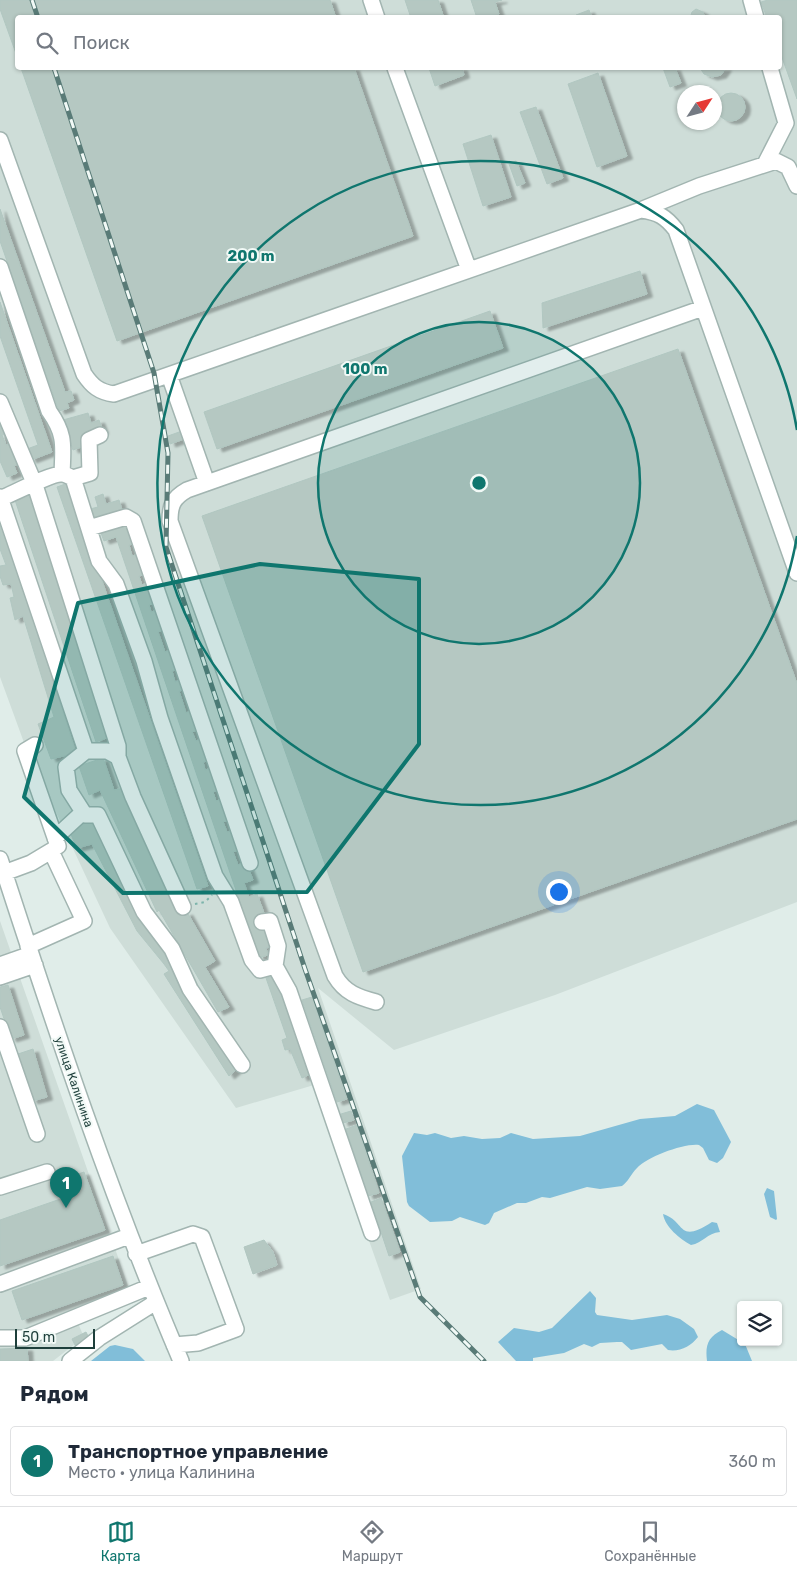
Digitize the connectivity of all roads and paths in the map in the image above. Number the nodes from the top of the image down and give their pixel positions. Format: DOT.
graph roads {
  1 [pos="371,0"];
  2 [pos="751,0"];
  3 [pos="376,15"];
  4 [pos="755,15"];
  5 [pos="397,70"];
  6 [pos="771,70"];
  7 [pos="0,140"];
  8 [pos="765,164"];
  9 [pos="797,186"];
  10 [pos="641,210"];
  11 [pos="0,268"];
  12 [pos="469,270"];
  13 [pos="703,308"];
  14 [pos="169,375"];
  15 [pos="0,402"];
  16 [pos="100,435"];
  17 [pos="68,476"];
  18 [pos="207,483"];
  19 [pos="35,485"];
  20 [pos="0,498"];
  21 [pos="89,528"];
  22 [pos="797,573"];
  23 [pos="35,745"];
  24 [pos="86,751"];
  25 [pos="118,757"];
  26 [pos="83,812"];
  27 [pos="53,844"];
  28 [pos="250,863"];
  29 [pos="2,866"];
  30 [pos="222,887"];
  31 [pos="183,907"];
  32 [pos="262,922"];
  33 [pos="31,955"];
  34 [pos="0,965"];
  35 [pos="275,966"];
  36 [pos="0,977"];
  37 [pos="376,1002"];
  38 [pos="0,1027"];
  39 [pos="242,1065"];
  40 [pos="37,1134"];
  41 [pos="47,1172"];
  42 [pos="0,1187"];
  43 [pos="372,1234"];
  44 [pos="129,1236"];
  45 [pos="136,1254"];
  46 [pos="0,1284"];
  47 [pos="149,1286"];
  48 [pos="156,1302"];
  49 [pos="0,1338"];
  50 [pos="174,1345"];
  51 [pos="70,1361"];
  52 [pos="181,1361"];
  1 -- 3 [label="street"];
  2 -- 4 [label="street"];
  5 -- 12 [label="street"];
  6 -- 8 [label="street"];
  7 -- 14 [label="street"];
  8 -- 9 [label="street"];
  8 -- 10 [label="street"];
  10 -- 12 [label="street"];
  10 -- 13 [label="street"];
  11 -- 17 [label="street"];
  12 -- 14 [label="street"];
  13 -- 18 [label="street"];
  13 -- 22 [label="street"];
  14 -- 18 [label="street"];
  15 -- 19 [label="street"];
  16 -- 17 [label="street"];
  17 -- 19 [label="street"];
  17 -- 21 [label="street"];
  18 -- 37 [label="street"];
  19 -- 20 [label="street"];
  19 -- 25 [label="street"];
  20 -- 24 [label="street"];
  21 -- 28 [label="street"];
  21 -- 30 [label="street"];
  23 -- 27 [label="street"];
  24 -- 25 [label="street"];
  24 -- 26 [label="street"];
  25 -- 31 [label="street"];
  26 -- 27 [label="street"];
  26 -- 39 [label="street"];
  27 -- 29 [label="street"];
  27 -- 33 [label="street"];
  29 -- 33 [label="street, улица Калинина"];
  30 -- 31 [label="path"];
  30 -- 35 [label="street"];
  32 -- 35 [label="street"];
  33 -- 34 [label="street"];
  33 -- 36 [label="street"];
  33 -- 44 [label="street, улица Калинина"];
  35 -- 43 [label="street"];
  38 -- 40 [label="street"];
  41 -- 42 [label="street"];
  44 -- 45 [label="street, улица Калинина"];
  44 -- 46 [label="street"];
  45 -- 47 [label="street, улица Калинина"];
  45 -- 50 [label="street"];
  47 -- 48 [label="street, улица Калинина"];
  47 -- 49 [label="street"];
  48 -- 50 [label="street, улица Калинина"];
  48 -- 51 [label="street"];
  50 -- 52 [label="street, улица Калинина"];
}
